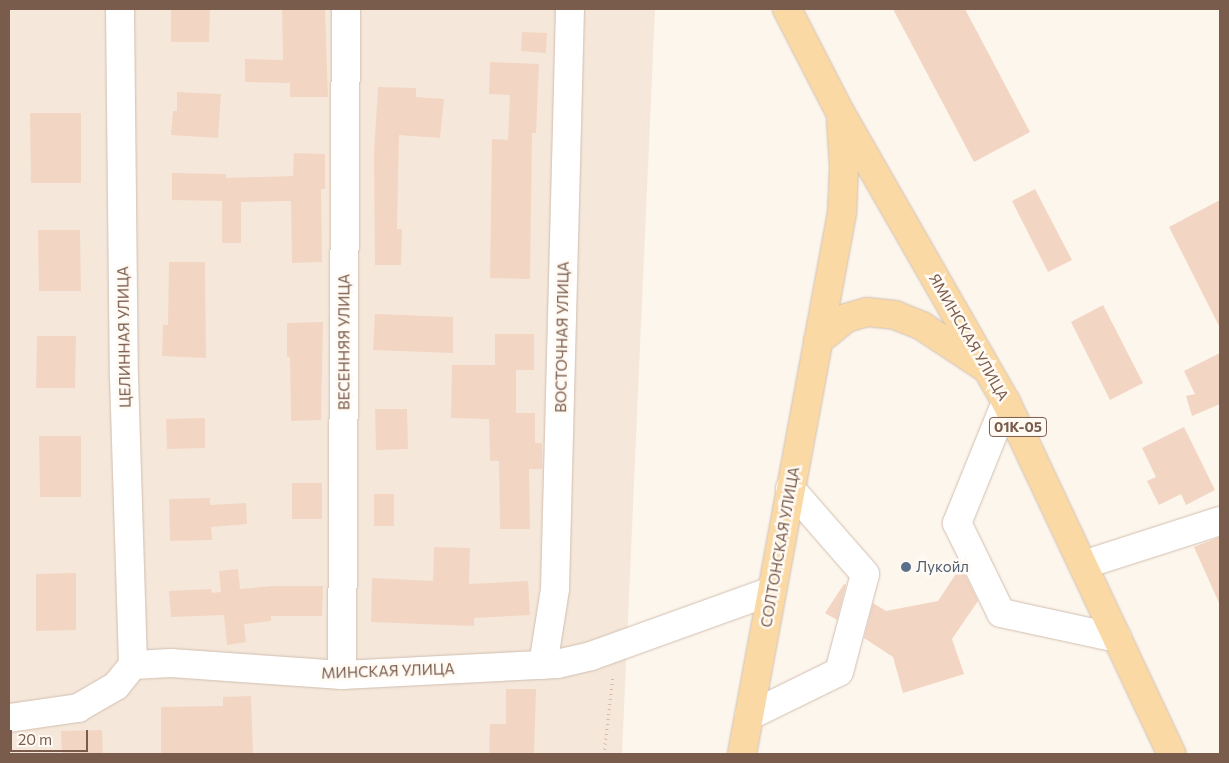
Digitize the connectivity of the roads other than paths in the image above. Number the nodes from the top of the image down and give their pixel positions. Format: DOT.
graph roads {
  1 [pos="120,9"];
  2 [pos="346,9"];
  3 [pos="570,9"];
  4 [pos="788,9"];
  5 [pos="840,112"];
  6 [pos="818,341"];
  7 [pos="987,368"];
  8 [pos="1006,402"];
  9 [pos="790,488"];
  10 [pos="1220,521"];
  11 [pos="1083,565"];
  12 [pos="772,591"];
  13 [pos="1117,638"];
  14 [pos="133,665"];
  15 [pos="543,665"];
  16 [pos="342,675"];
  17 [pos="749,716"];
  18 [pos="9,718"];
  19 [pos="742,754"];
  20 [pos="1172,754"];
  1 -- 14 [label="street, ЦЕЛИННАЯ УЛИЦА"];
  2 -- 16 [label="street, ВЕСЕННЯЯ УЛИЦА"];
  3 -- 15 [label="street, ВОСТОЧНАЯ УЛИЦА"];
  4 -- 5 [label="main road, ЯМИНСКАЯ УЛИЦА"];
  5 -- 6 [label="main road, СОЛТОНСКАЯ УЛИЦА"];
  5 -- 7 [label="main road, ЯМИНСКАЯ УЛИЦА / 01К-05"];
  6 -- 7 [label="main road"];
  6 -- 9 [label="main road, СОЛТОНСКАЯ УЛИЦА"];
  7 -- 8 [label="main road, ЯМИНСКАЯ УЛИЦА / 01К-05"];
  8 -- 11 [label="main road, ЯМИНСКАЯ УЛИЦА / 01К-05"];
  8 -- 13 [label="street"];
  9 -- 12 [label="main road, СОЛТОНСКАЯ УЛИЦА"];
  9 -- 17 [label="street"];
  10 -- 11 [label="street"];
  11 -- 13 [label="main road, ЯМИНСКАЯ УЛИЦА / 01К-05"];
  12 -- 15 [label="street, МИНСКАЯ УЛИЦА"];
  12 -- 17 [label="main road, СОЛТОНСКАЯ УЛИЦА"];
  13 -- 20 [label="main road, ЯМИНСКАЯ УЛИЦА / 01К-05"];
  14 -- 16 [label="street, МИНСКАЯ УЛИЦА"];
  14 -- 18 [label="street"];
  15 -- 16 [label="street, МИНСКАЯ УЛИЦА"];
  17 -- 19 [label="main road, СОЛТОНСКАЯ УЛИЦА"];
}
